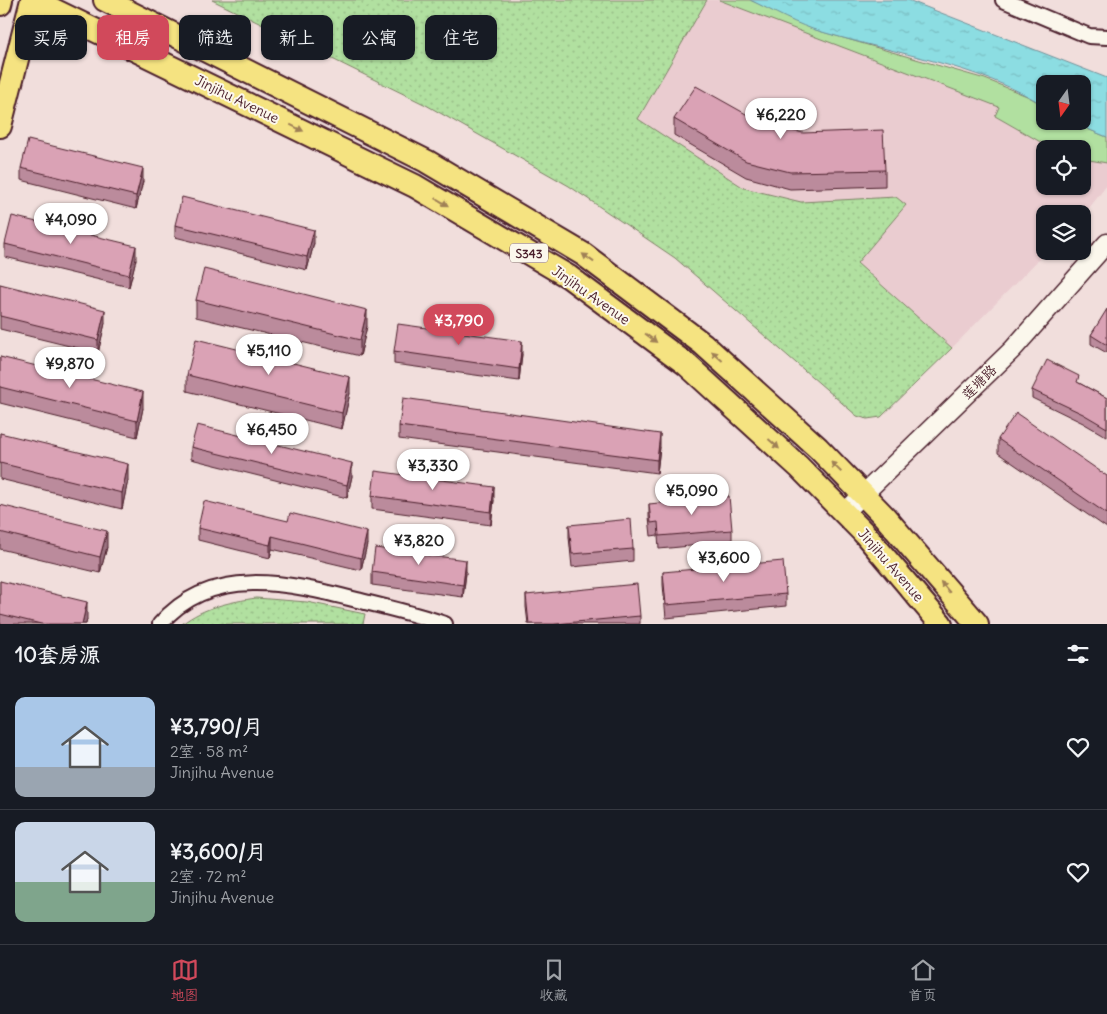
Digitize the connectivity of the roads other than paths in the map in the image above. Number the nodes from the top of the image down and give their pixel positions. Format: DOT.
graph roads {
  1 [pos="1,0"];
  2 [pos="33,0"];
  3 [pos="105,0"];
  4 [pos="1003,0"];
  5 [pos="0,4"];
  6 [pos="1107,37"];
  7 [pos="0,126"];
  8 [pos="1107,243"];
  9 [pos="864,495"];
  10 [pos="844,513"];
  11 [pos="160,624"];
  12 [pos="445,624"];
  13 [pos="942,624"];
  14 [pos="977,624"];
  1 -- 5 [label="main road"];
  2 -- 7 [label="main road"];
  2 -- 10 [label="main road, Jinjihu Avenue / S343, one-way"];
  9 -- 3 [label="main road, Jinjihu Avenue / S343, one-way"];
  4 -- 6 [label="street"];
  8 -- 9 [label="street, 莲塘路"];
  9 -- 10 [label="street, 莲塘路"];
  14 -- 9 [label="main road, Jinjihu Avenue / S343, one-way"];
  10 -- 13 [label="main road, Jinjihu Avenue / S343"];
  11 -- 12 [label="street"];
}
